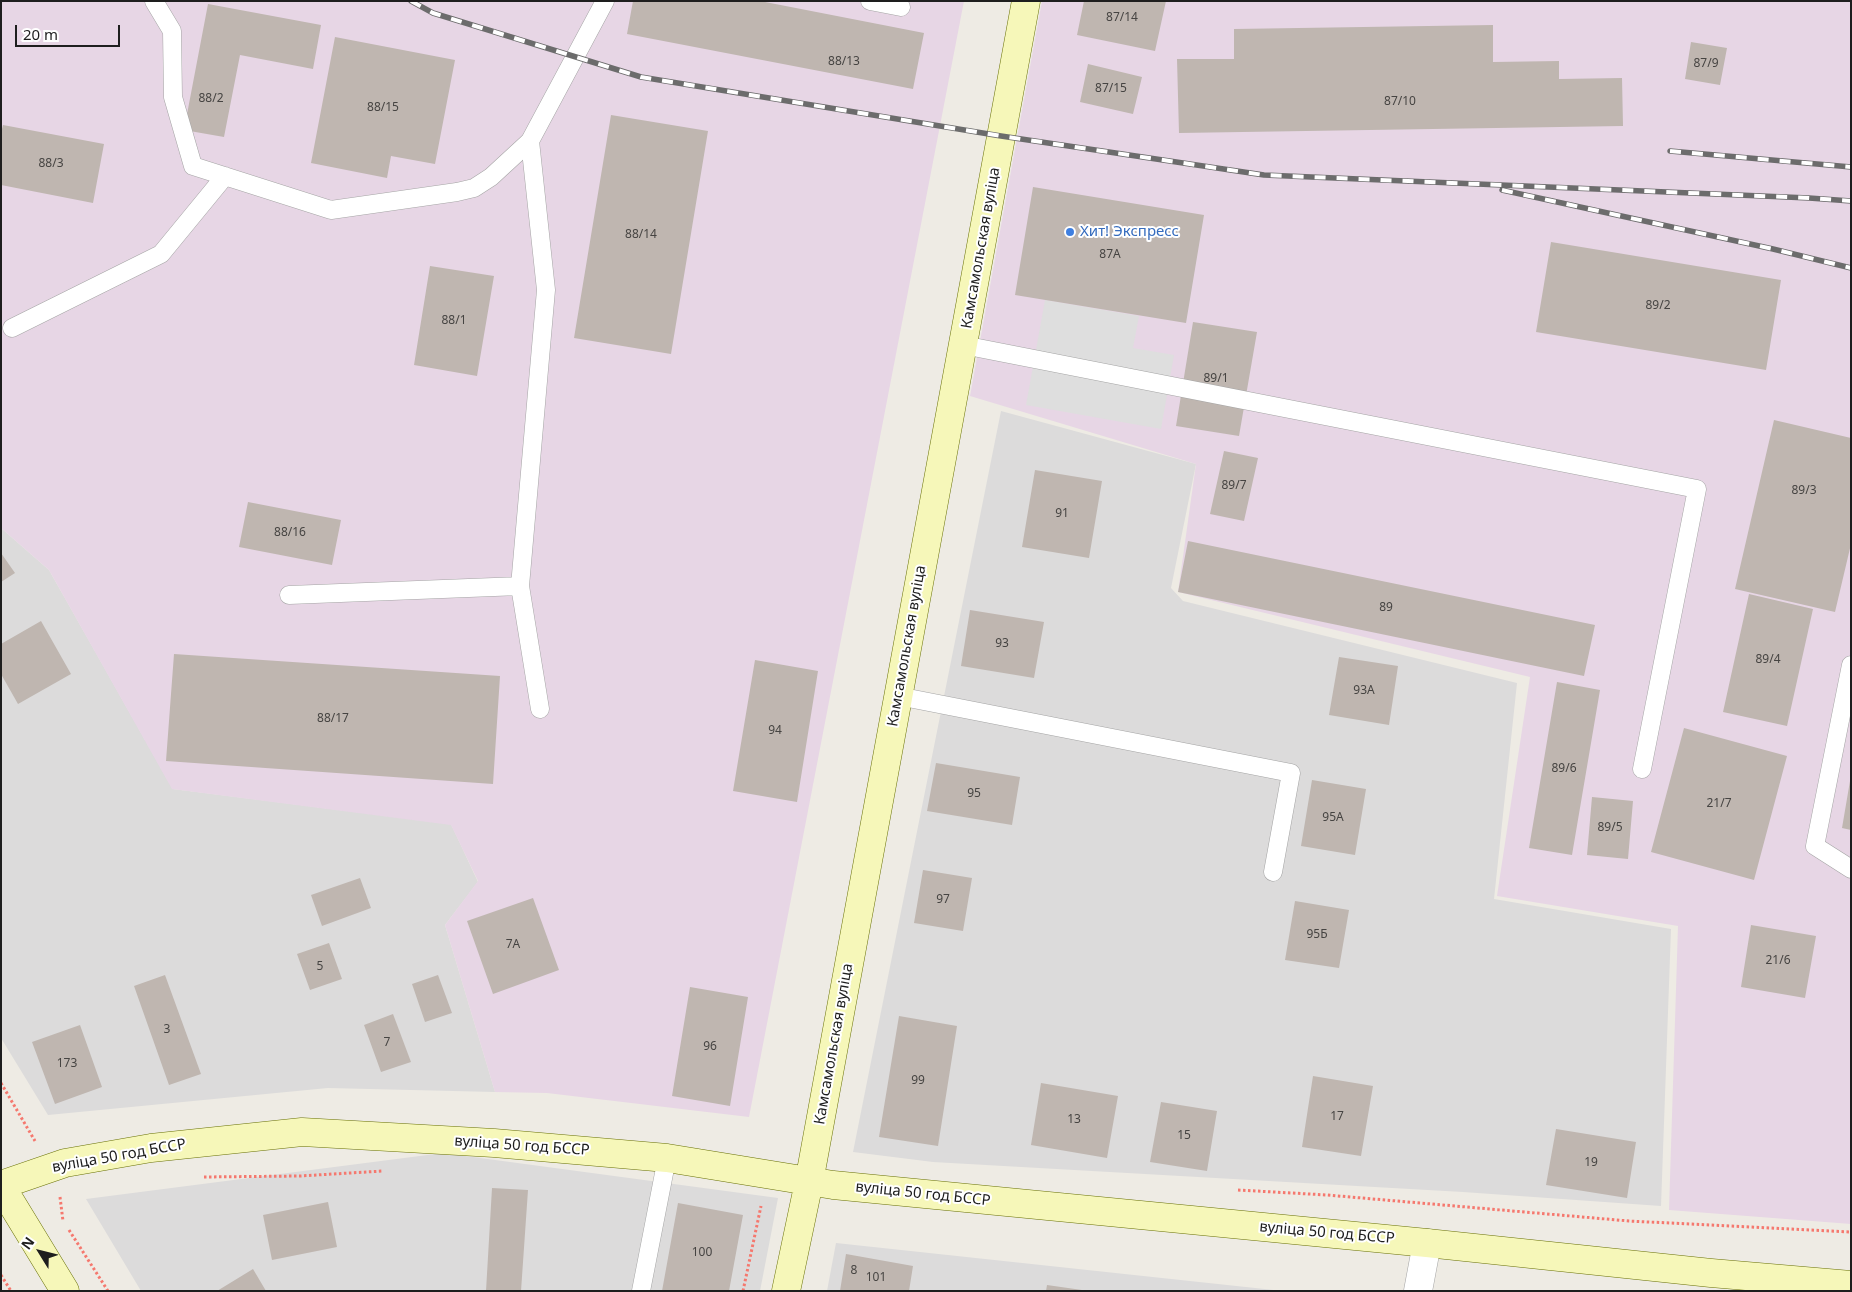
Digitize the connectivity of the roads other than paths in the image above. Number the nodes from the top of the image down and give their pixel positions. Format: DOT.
graph roads {
  1 [pos="154,1"];
  2 [pos="604,1"];
  3 [pos="870,1"];
  4 [pos="1026,1"];
  5 [pos="901,7"];
  6 [pos="530,141"];
  7 [pos="226,176"];
  8 [pos="12,328"];
  9 [pos="963,345"];
  10 [pos="520,586"];
  11 [pos="289,595"];
  12 [pos="1851,666"];
  13 [pos="898,696"];
  14 [pos="540,709"];
  15 [pos="1642,769"];
  16 [pos="1851,869"];
  17 [pos="1273,872"];
  18 [pos="667,1158"];
  19 [pos="809,1182"];
  20 [pos="1,1186"];
  21 [pos="1427,1243"];
  22 [pos="1713,1282"];
  23 [pos="1851,1285"];
  24 [pos="65,1291"];
  25 [pos="641,1291"];
  26 [pos="786,1291"];
  27 [pos="1418,1291"];
  1 -- 7 [label="lane"];
  2 -- 6 [label="lane"];
  3 -- 5 [label="lane"];
  4 -- 9 [label="main road, Камсамольская вуліца"];
  6 -- 7 [label="lane"];
  6 -- 10 [label="lane"];
  7 -- 8 [label="lane"];
  9 -- 13 [label="main road, Камсамольская вуліца"];
  9 -- 15 [label="lane"];
  10 -- 11 [label="lane"];
  10 -- 14 [label="lane"];
  12 -- 16 [label="lane"];
  13 -- 17 [label="lane"];
  13 -- 19 [label="main road, Камсамольская вуліца"];
  18 -- 19 [label="main road, вуліца 50 год БССР"];
  18 -- 20 [label="main road, вуліца 50 год БССР"];
  18 -- 25 [label="lane"];
  19 -- 21 [label="main road, вуліца 50 год БССР"];
  19 -- 26 [label="main road, Камсамольская вуліца"];
  20 -- 24 [label="main road"];
  21 -- 22 [label="main road, вуліца 50 год БССР"];
  21 -- 27 [label="street"];
  22 -- 23 [label="main road, вуліца 50 год БССР"];
}
